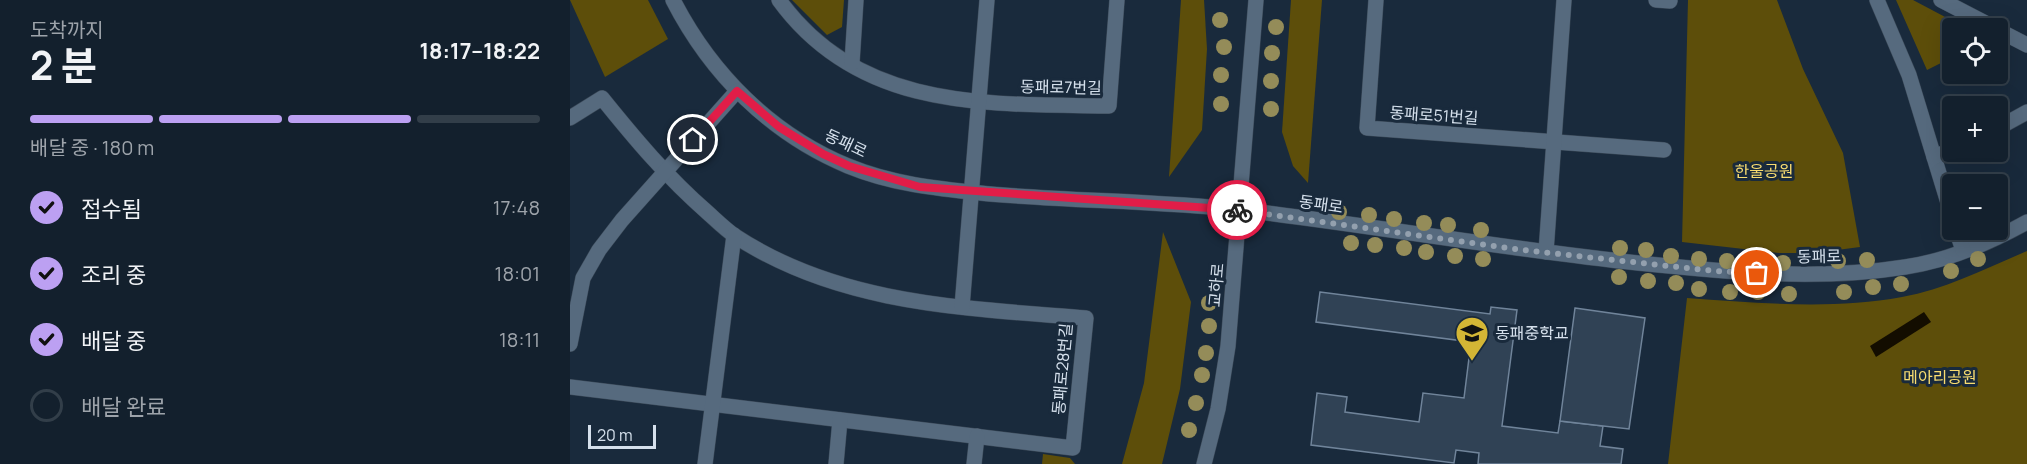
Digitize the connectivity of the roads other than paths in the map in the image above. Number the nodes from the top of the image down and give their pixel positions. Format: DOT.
graph roads {
  1 [pos="673,0"];
  2 [pos="779,0"];
  3 [pos="856,0"];
  4 [pos="987,0"];
  5 [pos="1117,0"];
  6 [pos="1256,0"];
  7 [pos="1376,0"];
  8 [pos="1563,0"];
  9 [pos="1877,0"];
  10 [pos="1941,0"];
  11 [pos="1976,18"];
  12 [pos="2008,35"];
  13 [pos="2027,45"];
  14 [pos="852,63"];
  15 [pos="737,91"];
  16 [pos="979,103"];
  17 [pos="2027,112"];
  18 [pos="570,118"];
  19 [pos="2008,122"];
  20 [pos="1554,142"];
  21 [pos="1664,150"];
  22 [pos="1942,153"];
  23 [pos="1934,157"];
  24 [pos="664,172"];
  25 [pos="1942,183"];
  26 [pos="971,192"];
  27 [pos="1240,210"];
  28 [pos="2027,222"];
  29 [pos="734,235"];
  30 [pos="1960,240"];
  31 [pos="1963,250"];
  32 [pos="1546,252"];
  33 [pos="963,308"];
  34 [pos="570,344"];
  35 [pos="570,387"];
  36 [pos="712,404"];
  37 [pos="840,420"];
  38 [pos="976,436"];
  39 [pos="705,464"];
  40 [pos="836,464"];
  41 [pos="974,464"];
  42 [pos="1204,464"];
  1 -- 15 [label="street, 동패로"];
  2 -- 14 [label="street, 동패로7번길"];
  3 -- 14 [label="street"];
  4 -- 16 [label="street"];
  5 -- 16 [label="street, 동패로7번길"];
  6 -- 27 [label="street, 교하로"];
  7 -- 20 [label="street, 동패로51번길"];
  8 -- 20 [label="street"];
  9 -- 23 [label="street"];
  10 -- 11 [label="street"];
  12 -- 13 [label="street"];
  14 -- 16 [label="street, 동패로7번길"];
  15 -- 24 [label="street"];
  15 -- 26 [label="street, 동패로"];
  16 -- 26 [label="street"];
  17 -- 19 [label="street"];
  18 -- 24 [label="street, 동패로28번길"];
  20 -- 21 [label="street, 동패로51번길"];
  20 -- 32 [label="street"];
  22 -- 23 [label="street"];
  23 -- 25 [label="street"];
  24 -- 29 [label="street, 동패로28번길"];
  24 -- 34 [label="street"];
  26 -- 27 [label="street, 동패로"];
  26 -- 33 [label="street"];
  27 -- 32 [label="street, 동패로"];
  27 -- 42 [label="street, 교하로"];
  28 -- 31 [label="street, 동패로"];
  29 -- 33 [label="street, 동패로28번길"];
  29 -- 36 [label="street"];
  30 -- 31 [label="street"];
  31 -- 32 [label="street, 동패로"];
  33 -- 38 [label="street, 동패로28번길"];
  35 -- 36 [label="street, 동패로28번길"];
  36 -- 37 [label="street, 동패로28번길"];
  36 -- 39 [label="street"];
  37 -- 38 [label="street, 동패로28번길"];
  37 -- 40 [label="street"];
  38 -- 41 [label="street"];
}
